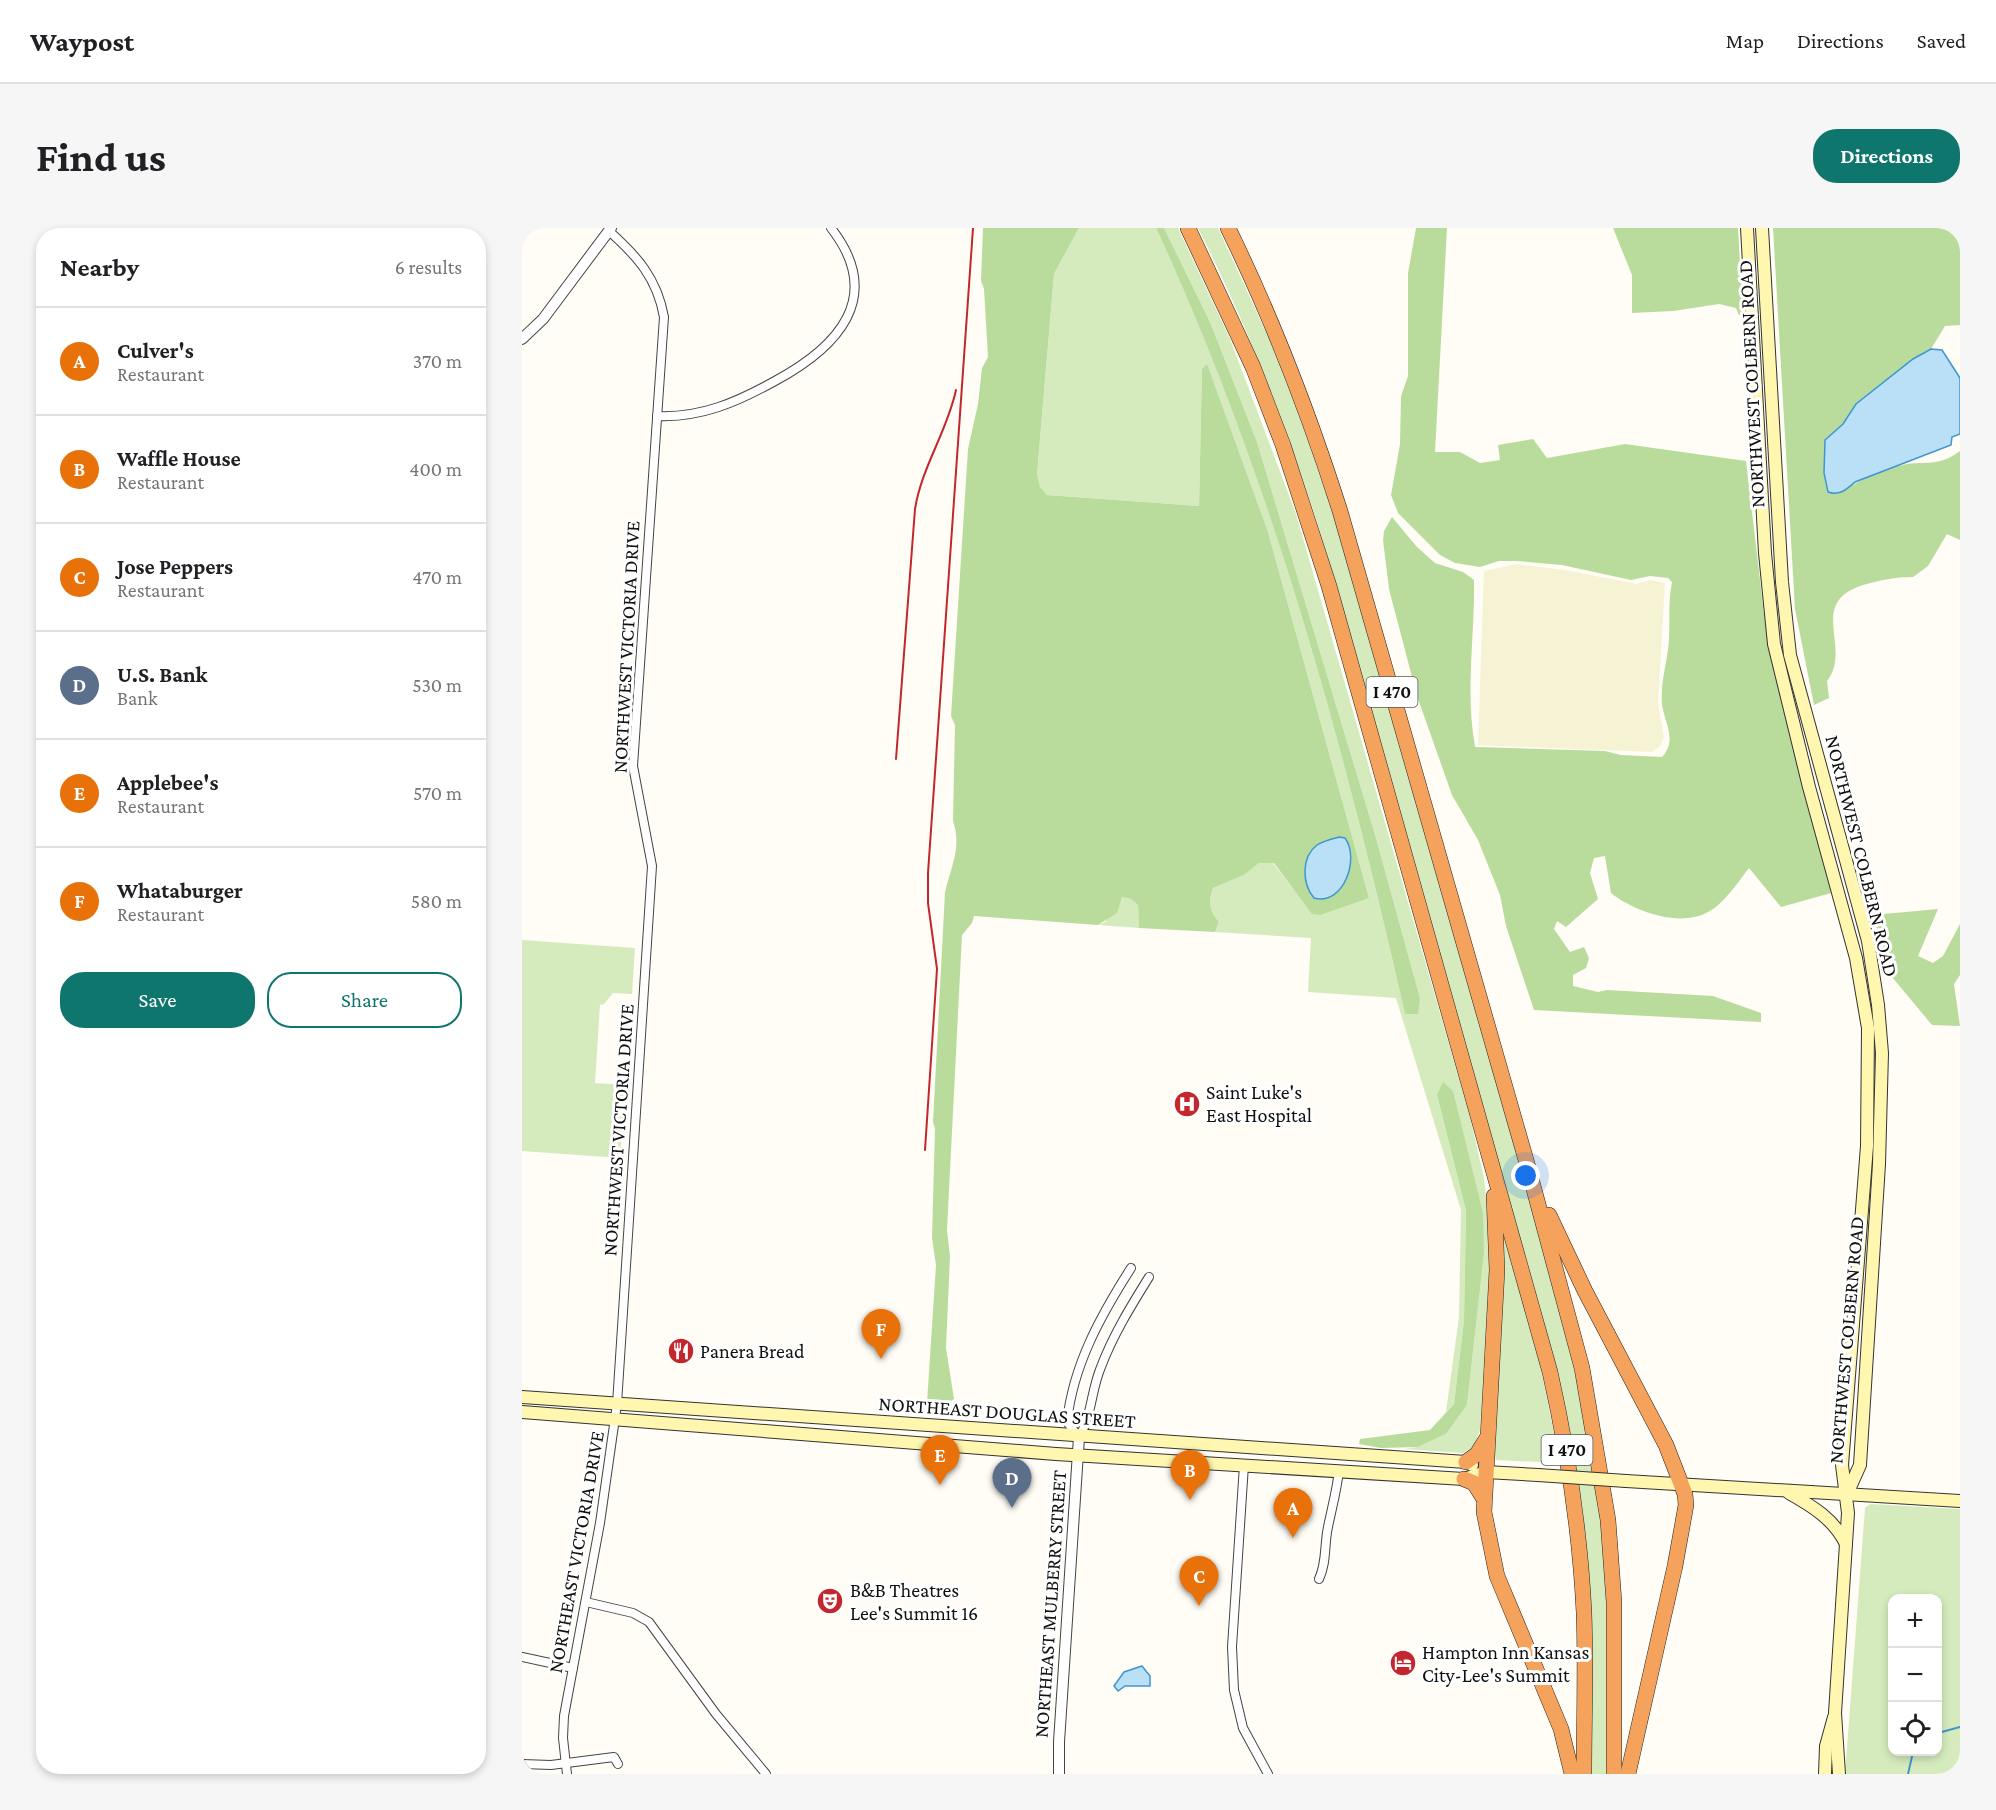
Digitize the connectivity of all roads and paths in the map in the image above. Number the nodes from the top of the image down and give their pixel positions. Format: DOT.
graph roads {
  1 [pos="831,228"];
  2 [pos="1188,228"];
  3 [pos="1228,228"];
  4 [pos="1748,228"];
  5 [pos="1762,228"];
  6 [pos="610,229"];
  7 [pos="522,339"];
  8 [pos="657,416"];
  9 [pos="1868,1053"];
  10 [pos="1882,1053"];
  11 [pos="1485,1136"];
  12 [pos="1528,1167"];
  13 [pos="1131,1268"];
  14 [pos="1149,1277"];
  15 [pos="620,1334"];
  16 [pos="522,1397"];
  17 [pos="617,1404"];
  18 [pos="522,1412"];
  19 [pos="616,1418"];
  20 [pos="1488,1436"];
  21 [pos="1079,1437"];
  22 [pos="1078,1455"];
  23 [pos="1466,1462"];
  24 [pos="1244,1465"];
  25 [pos="1339,1470"];
  26 [pos="1486,1472"];
  27 [pos="1464,1479"];
  28 [pos="1682,1484"];
  29 [pos="1785,1491"];
  30 [pos="1847,1494"];
  31 [pos="1484,1500"];
  32 [pos="1960,1501"];
  33 [pos="1846,1544"];
  34 [pos="1319,1579"];
  35 [pos="586,1602"];
  36 [pos="522,1657"];
  37 [pos="573,1668"];
  38 [pos="1835,1713"];
  39 [pos="564,1763"];
  40 [pos="522,1764"];
  41 [pos="618,1764"];
  42 [pos="567,1774"];
  43 [pos="766,1774"];
  44 [pos="1059,1774"];
  45 [pos="1268,1774"];
  46 [pos="1572,1774"];
  47 [pos="1584,1774"];
  48 [pos="1614,1774"];
  49 [pos="1628,1774"];
  50 [pos="1825,1774"];
  51 [pos="1839,1774"];
  1 -- 8 [label="street"];
  2 -- 11 [label="highway, I 470"];
  3 -- 12 [label="highway, I 470"];
  4 -- 9 [label="main road, NORTHWEST COLBERN ROAD"];
  5 -- 10 [label="main road, NORTHWEST COLBERN ROAD"];
  6 -- 7 [label="street"];
  6 -- 8 [label="street, NORTHWEST VICTORIA DRIVE"];
  8 -- 15 [label="street, NORTHWEST VICTORIA DRIVE"];
  9 -- 10 [label="main road"];
  9 -- 30 [label="main road, NORTHWEST COLBERN ROAD"];
  10 -- 30 [label="main road, NORTHWEST COLBERN ROAD"];
  11 -- 20 [label="highway"];
  11 -- 47 [label="highway, I 470"];
  12 -- 28 [label="highway"];
  12 -- 48 [label="highway, I 470"];
  13 -- 21 [label="street"];
  14 -- 21 [label="street"];
  15 -- 17 [label="street, NORTHEAST VICTORIA DRIVE"];
  16 -- 17 [label="main road, NORTHEAST DOUGLAS STREET"];
  17 -- 19 [label="street, NORTHEAST VICTORIA DRIVE"];
  17 -- 21 [label="main road, NORTHEAST DOUGLAS STREET"];
  18 -- 19 [label="main road, NORTHEAST DOUGLAS STREET"];
  19 -- 22 [label="main road, NORTHEAST DOUGLAS STREET"];
  19 -- 35 [label="street, NORTHEAST VICTORIA DRIVE"];
  20 -- 23 [label="highway"];
  20 -- 26 [label="highway"];
  21 -- 22 [label="street, NORTHEAST MULBERRY STREET"];
  21 -- 23 [label="main road, NORTHEAST DOUGLAS STREET"];
  22 -- 24 [label="main road, NORTHEAST DOUGLAS STREET"];
  22 -- 44 [label="street, NORTHEAST MULBERRY STREET"];
  23 -- 26 [label="main road, NORTHEAST DOUGLAS STREET"];
  24 -- 25 [label="main road, NORTHEAST DOUGLAS STREET"];
  24 -- 45 [label="street"];
  25 -- 27 [label="main road, NORTHEAST DOUGLAS STREET"];
  25 -- 34 [label="street"];
  26 -- 27 [label="main road, NORTHEAST DOUGLAS STREET"];
  26 -- 28 [label="main road, NORTHEAST DOUGLAS STREET, bridge"];
  26 -- 31 [label="highway"];
  27 -- 31 [label="highway"];
  28 -- 29 [label="main road, NORTHEAST DOUGLAS STREET"];
  28 -- 49 [label="highway"];
  29 -- 30 [label="main road, NORTHEAST DOUGLAS STREET"];
  29 -- 33 [label="main road"];
  30 -- 32 [label="main road, NORTHEAST DOUGLAS STREET"];
  30 -- 33 [label="main road, NORTHWEST COLBERN ROAD"];
  31 -- 46 [label="highway"];
  33 -- 38 [label="main road, NORTHWEST COLBERN ROAD"];
  35 -- 37 [label="street, NORTHEAST VICTORIA DRIVE"];
  35 -- 43 [label="street"];
  36 -- 37 [label="street"];
  37 -- 39 [label="street, NORTHEAST VICTORIA DRIVE"];
  38 -- 50 [label="main road"];
  38 -- 51 [label="main road"];
  39 -- 40 [label="street"];
  39 -- 41 [label="street"];
  39 -- 42 [label="street, NORTHEAST VICTORIA DRIVE"];
}
